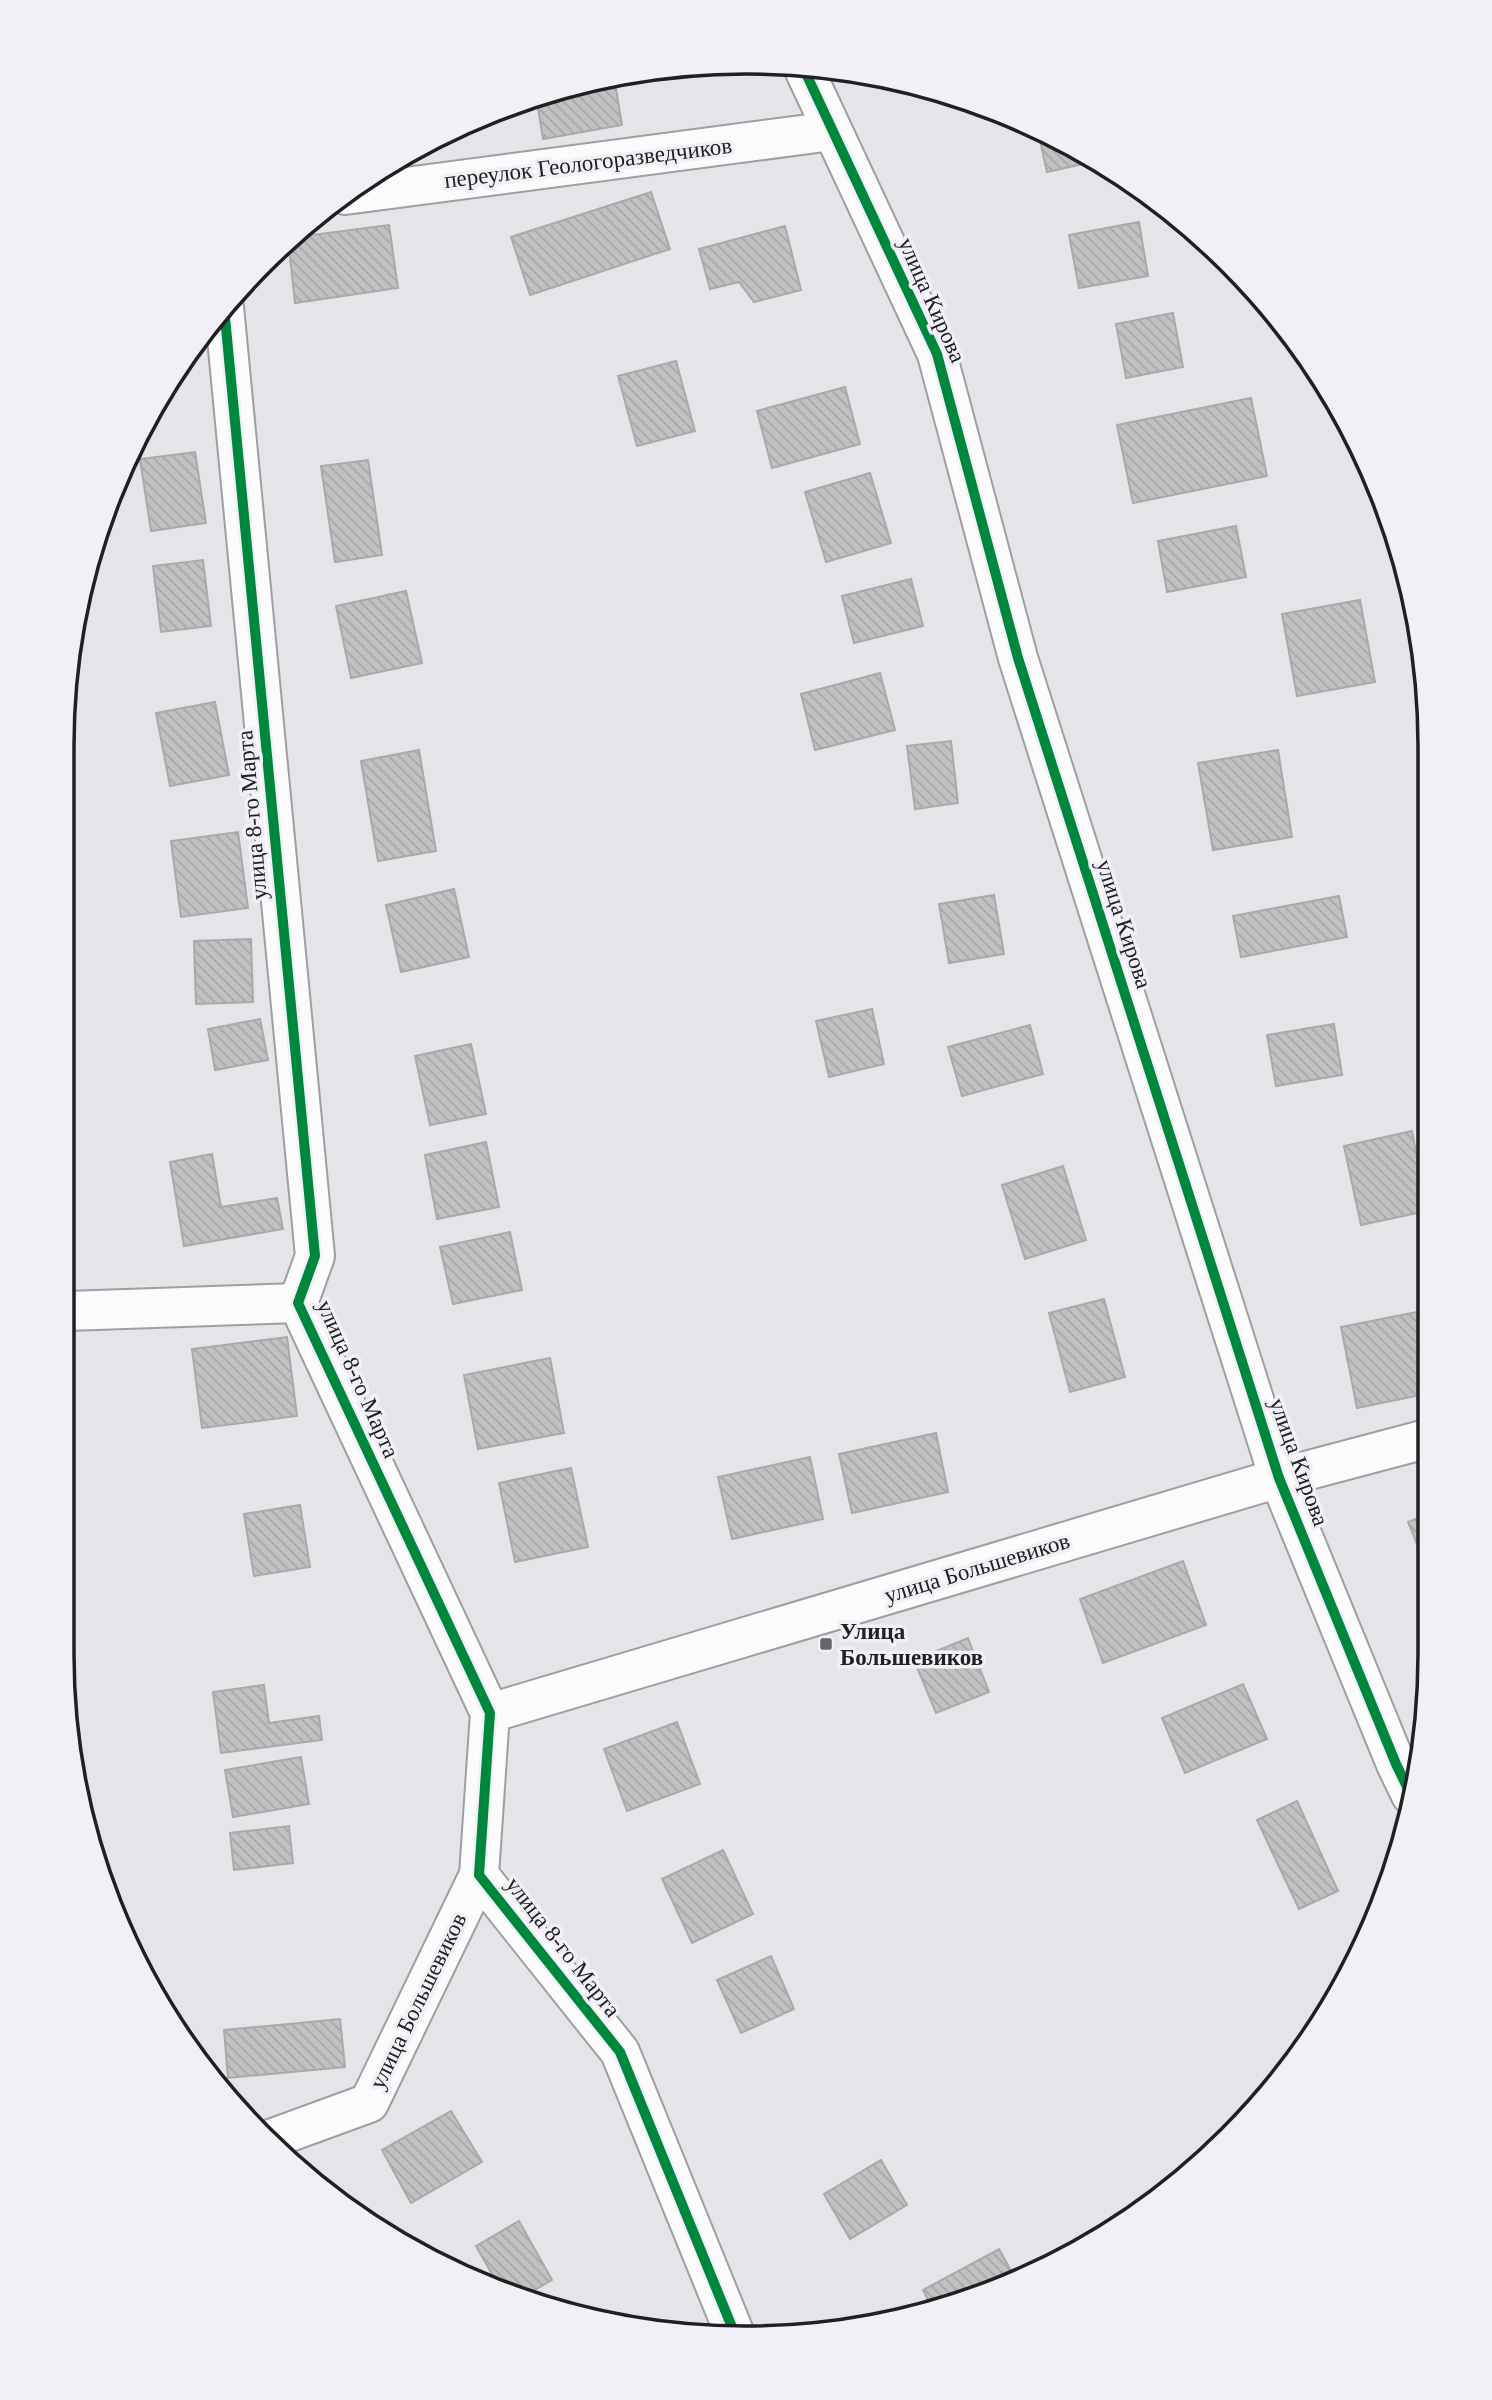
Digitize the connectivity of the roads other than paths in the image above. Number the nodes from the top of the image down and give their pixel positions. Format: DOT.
graph roads {
  1 [pos="807,77"];
  2 [pos="832,131"];
  3 [pos="364,192"];
  4 [pos="225,321"];
  5 [pos="299,1303"];
  6 [pos="74,1311"];
  7 [pos="1418,1442"];
  8 [pos="1279,1478"];
  9 [pos="490,1713"];
  10 [pos="1406,1785"];
  11 [pos="479,1875"];
  12 [pos="277,2137"];
  13 [pos="731,2326"];
  1 -- 2 [label="street, улица Кирова"];
  2 -- 3 [label="street, переулок Геологоразведчиков"];
  2 -- 8 [label="street, улица Кирова"];
  4 -- 5 [label="street, улица 8-го Марта"];
  5 -- 6 [label="street"];
  5 -- 9 [label="street, улица 8-го Марта"];
  7 -- 8 [label="street, улица Большевиков"];
  8 -- 9 [label="street, улица Большевиков"];
  8 -- 10 [label="street, улица Кирова"];
  9 -- 11 [label="street, улица 8-го Марта"];
  11 -- 12 [label="street, улица Большевиков"];
  11 -- 13 [label="street, улица 8-го Марта"];
}
